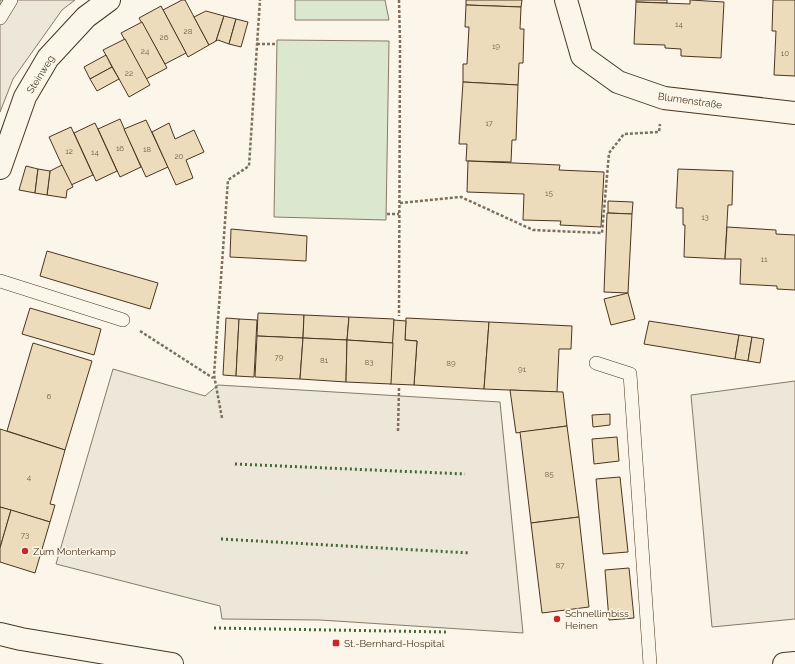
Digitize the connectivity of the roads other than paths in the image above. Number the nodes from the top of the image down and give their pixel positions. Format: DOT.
graph roads {
  1 [pos="11,0"];
  2 [pos="109,0"];
  3 [pos="566,0"];
  4 [pos="0,18"];
  5 [pos="795,113"];
  6 [pos="1,161"];
  7 [pos="0,281"];
  8 [pos="123,320"];
  9 [pos="596,363"];
  10 [pos="0,634"];
  11 [pos="795,663"];
  12 [pos="172,664"];
  13 [pos="650,664"];
  14 [pos="784,664"];
  1 -- 4 [label="lane"];
  2 -- 6 [label="street, Steinweg"];
  3 -- 5 [label="street, Blumenstraße"];
  7 -- 8 [label="lane"];
  9 -- 13 [label="lane"];
  10 -- 12 [label="street"];
  11 -- 14 [label="street"];
}
